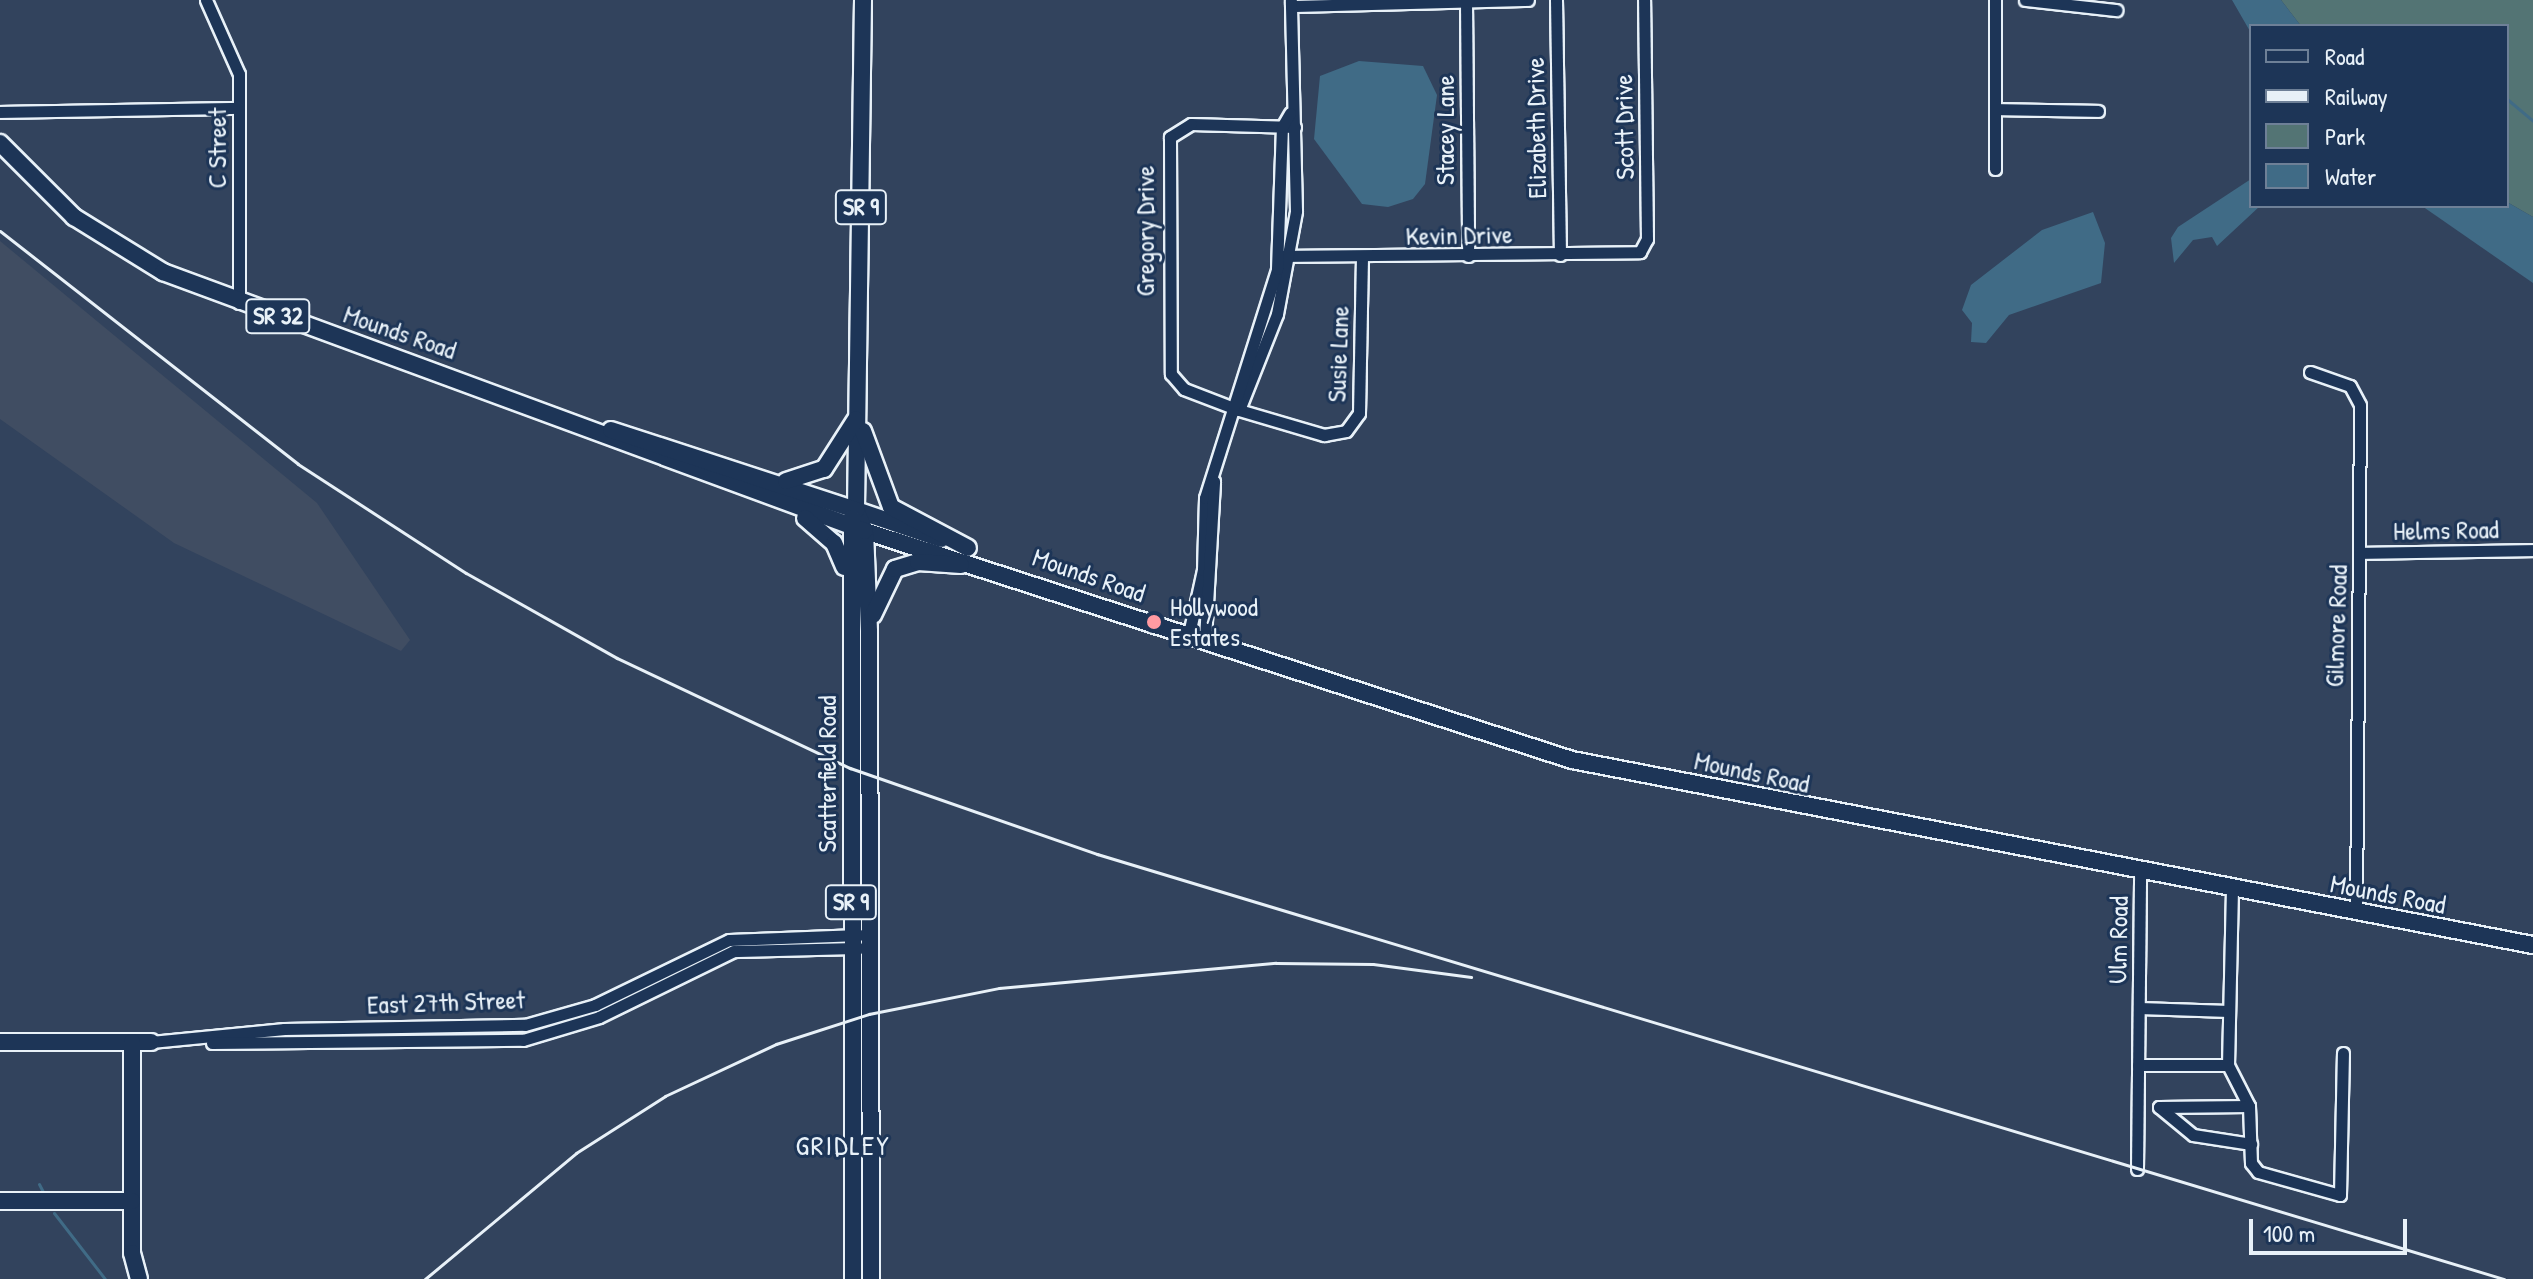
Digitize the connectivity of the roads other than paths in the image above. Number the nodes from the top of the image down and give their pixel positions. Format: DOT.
graph roads {
  1 [pos="206,0"];
  2 [pos="863,0"];
  3 [pos="1528,0"];
  4 [pos="1556,0"];
  5 [pos="1644,0"];
  6 [pos="1995,0"];
  7 [pos="2025,0"];
  8 [pos="1466,2"];
  9 [pos="1291,3"];
  10 [pos="2060,4"];
  11 [pos="2116,10"];
  12 [pos="239,108"];
  13 [pos="1996,109"];
  14 [pos="2098,111"];
  15 [pos="0,112"];
  16 [pos="1288,127"];
  17 [pos="0,143"];
  18 [pos="1995,169"];
  19 [pos="1640,252"];
  20 [pos="1560,255"];
  21 [pos="1468,256"];
  22 [pos="1284,257"];
  23 [pos="1362,259"];
  24 [pos="239,303"];
  25 [pos="2310,372"];
  26 [pos="1239,410"];
  27 [pos="859,414"];
  28 [pos="593,426"];
  29 [pos="777,481"];
  30 [pos="772,500"];
  31 [pos="856,510"];
  32 [pos="847,526"];
  33 [pos="865,531"];
  34 [pos="968,548"];
  35 [pos="2533,550"];
  36 [pos="2360,553"];
  37 [pos="983,563"];
  38 [pos="961,565"];
  39 [pos="850,592"];
  40 [pos="869,632"];
  41 [pos="1197,637"];
  42 [pos="2140,872"];
  43 [pos="2232,889"];
  44 [pos="2356,912"];
  45 [pos="850,941"];
  46 [pos="869,941"];
  47 [pos="2533,945"];
  48 [pos="2139,1008"];
  49 [pos="2229,1011"];
  50 [pos="0,1042"];
  51 [pos="132,1042"];
  52 [pos="151,1042"];
  53 [pos="2343,1053"];
  54 [pos="2138,1065"];
  55 [pos="2228,1065"];
  56 [pos="2249,1106"];
  57 [pos="2251,1144"];
  58 [pos="2137,1169"];
  59 [pos="0,1201"];
  60 [pos="132,1201"];
  61 [pos="139,1279"];
  62 [pos="853,1279"];
  63 [pos="871,1279"];
  1 -- 12 [label="street, C Street"];
  2 -- 27 [label="main road, Scatterfield Road / SR 9"];
  3 -- 8 [label="street"];
  4 -- 20 [label="street, Elizabeth Drive"];
  5 -- 19 [label="street, Scott Drive"];
  6 -- 13 [label="street"];
  7 -- 10 [label="street"];
  8 -- 9 [label="street"];
  8 -- 21 [label="street, Stacey Lane"];
  9 -- 16 [label="street"];
  10 -- 11 [label="street"];
  12 -- 15 [label="street"];
  12 -- 24 [label="street, C Street"];
  13 -- 14 [label="street"];
  13 -- 18 [label="street"];
  16 -- 22 [label="street"];
  16 -- 26 [label="street, Gregory Drive"];
  17 -- 24 [label="main road, Mounds Road / SR 32"];
  19 -- 20 [label="street, Kevin Drive"];
  20 -- 21 [label="street, Kevin Drive"];
  21 -- 23 [label="street, Kevin Drive"];
  22 -- 23 [label="street, Kevin Drive"];
  22 -- 26 [label="street"];
  23 -- 26 [label="street, Susie Lane"];
  24 -- 28 [label="main road, Mounds Road / SR 32"];
  25 -- 36 [label="street, Gilmore Road"];
  26 -- 41 [label="street"];
  27 -- 29 [label="main road, SR 32"];
  27 -- 31 [label="main road, Scatterfield Road / SR 9"];
  27 -- 34 [label="main road"];
  28 -- 29 [label="main road, Mounds Road / SR 32"];
  28 -- 30 [label="main road, Mounds Road / SR 32"];
  29 -- 31 [label="main road, Mounds Road"];
  30 -- 32 [label="main road, Mounds Road / SR 32"];
  30 -- 39 [label="main road"];
  31 -- 32 [label="main road, Scatterfield Road / SR 9"];
  31 -- 33 [label="main road, Scatterfield Road / SR 9"];
  31 -- 34 [label="main road, Mounds Road"];
  32 -- 33 [label="main road, Mounds Road / SR 32"];
  32 -- 39 [label="main road, Scatterfield Road / SR 9"];
  33 -- 38 [label="main road, Mounds Road"];
  33 -- 40 [label="main road, Scatterfield Road / SR 9"];
  34 -- 37 [label="main road, Mounds Road"];
  35 -- 36 [label="street, Helms Road"];
  36 -- 44 [label="street, Gilmore Road"];
  37 -- 38 [label="main road, Mounds Road"];
  37 -- 41 [label="main road, Mounds Road"];
  38 -- 40 [label="main road"];
  39 -- 45 [label="main road, Scatterfield Road / SR 9"];
  40 -- 46 [label="main road, Scatterfield Road / SR 9"];
  41 -- 42 [label="main road, Mounds Road"];
  42 -- 43 [label="main road, Mounds Road"];
  42 -- 48 [label="street, Ulm Road"];
  43 -- 44 [label="main road, Mounds Road"];
  43 -- 49 [label="street"];
  44 -- 47 [label="main road, Mounds Road"];
  45 -- 46 [label="street, East 27th Street"];
  45 -- 52 [label="street, East 27th Street"];
  45 -- 62 [label="main road, Scatterfield Road / SR 9"];
  46 -- 63 [label="main road, Scatterfield Road / SR 9"];
  48 -- 49 [label="street, Ulm Road"];
  48 -- 54 [label="street, Ulm Road"];
  49 -- 55 [label="street"];
  50 -- 51 [label="main road, East 27th Street"];
  51 -- 52 [label="main road, East 27th Street"];
  51 -- 60 [label="main road"];
  53 -- 57 [label="street"];
  54 -- 55 [label="street"];
  54 -- 58 [label="street, Ulm Road"];
  55 -- 56 [label="street"];
  56 -- 57 [label="street"];
  56 -- 57 [label="street"];
  59 -- 60 [label="main road"];
  60 -- 61 [label="main road"];
}
